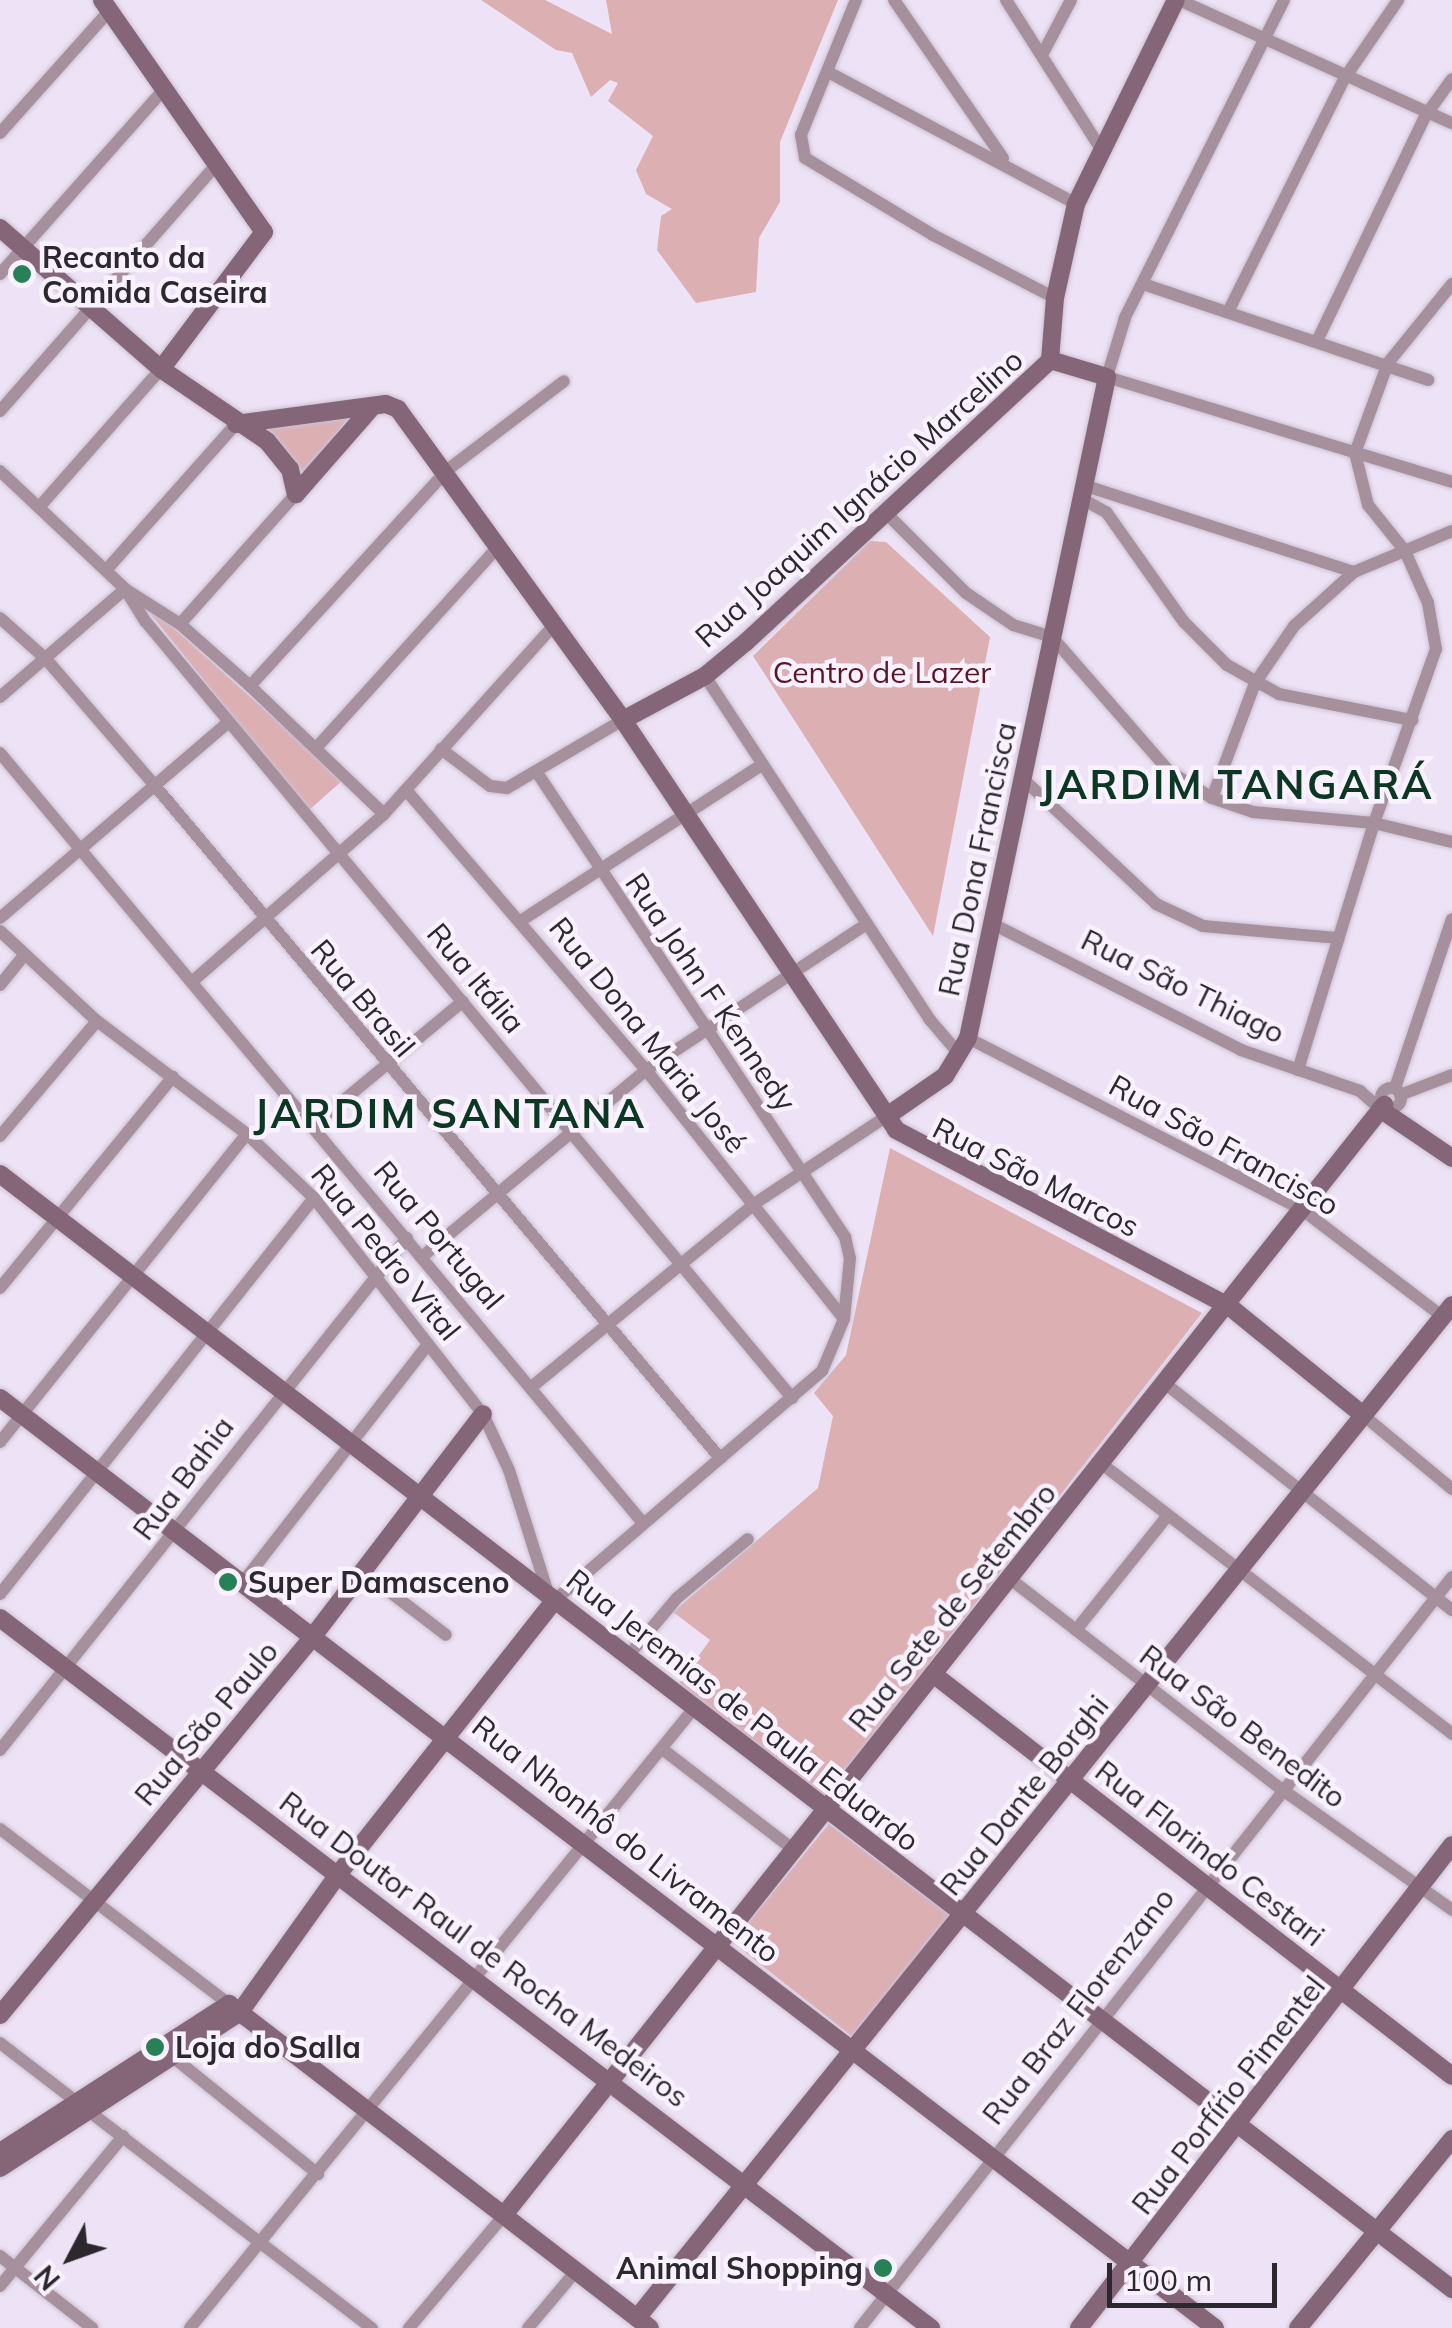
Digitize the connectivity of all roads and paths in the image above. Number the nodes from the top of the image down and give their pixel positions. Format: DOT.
graph roads {
  1 [pos="856,0"];
  2 [pos="894,0"];
  3 [pos="1006,0"];
  4 [pos="1071,0"];
  5 [pos="1177,0"];
  6 [pos="1284,0"];
  7 [pos="1398,0"];
  8 [pos="106,5"];
  9 [pos="1259,41"];
  10 [pos="1042,55"];
  11 [pos="828,72"];
  12 [pos="1344,79"];
  13 [pos="1452,79"];
  14 [pos="165,88"];
  15 [pos="1426,115"];
  16 [pos="1452,123"];
  17 [pos="0,133"];
  18 [pos="1101,149"];
  19 [pos="218,163"];
  20 [pos="1006,163"];
  21 [pos="1076,204"];
  22 [pos="0,228"];
  23 [pos="23,248"];
  24 [pos="0,274"];
  25 [pos="1144,284"];
  26 [pos="1452,284"];
  27 [pos="1056,298"];
  28 [pos="92,308"];
  29 [pos="1228,312"];
  30 [pos="1317,341"];
  31 [pos="1050,360"];
  32 [pos="1388,363"];
  33 [pos="161,369"];
  34 [pos="1107,378"];
  35 [pos="1428,380"];
  36 [pos="564,381"];
  37 [pos="373,406"];
  38 [pos="0,412"];
  39 [pos="236,424"];
  40 [pos="1355,453"];
  41 [pos="0,471"];
  42 [pos="446,472"];
  43 [pos="1452,482"];
  44 [pos="1085,493"];
  45 [pos="296,494"];
  46 [pos="41,505"];
  47 [pos="887,514"];
  48 [pos="1452,530"];
  49 [pos="497,548"];
  50 [pos="1405,551"];
  51 [pos="108,568"];
  52 [pos="1354,572"];
  53 [pos="125,589"];
  54 [pos="0,618"];
  55 [pos="180,624"];
  56 [pos="553,626"];
  57 [pos="1052,637"];
  58 [pos="46,659"];
  59 [pos="704,676"];
  60 [pos="1254,682"];
  61 [pos="250,686"];
  62 [pos="0,697"];
  63 [pos="623,720"];
  64 [pos="1412,720"];
  65 [pos="228,722"];
  66 [pos="317,747"];
  67 [pos="441,749"];
  68 [pos="0,753"];
  69 [pos="762,765"];
  70 [pos="538,774"];
  71 [pos="1022,778"];
  72 [pos="156,786"];
  73 [pos="406,790"];
  74 [pos="1212,798"];
  75 [pos="684,812"];
  76 [pos="384,814"];
  77 [pos="1374,823"];
  78 [pos="1452,842"];
  79 [pos="83,850"];
  80 [pos="340,854"];
  81 [pos="599,870"];
  82 [pos="0,918"];
  83 [pos="264,919"];
  84 [pos="1452,919"];
  85 [pos="522,920"];
  86 [pos="991,922"];
  87 [pos="867,924"];
  88 [pos="0,931"];
  89 [pos="1338,938"];
  90 [pos="23,957"];
  91 [pos="792,973"];
  92 [pos="1452,978"];
  93 [pos="194,980"];
  94 [pos="1434,984"];
  95 [pos="0,986"];
  96 [pos="464,1001"];
  97 [pos="97,1021"];
  98 [pos="706,1027"];
  99 [pos="964,1046"];
  100 [pos="388,1067"];
  101 [pos="646,1070"];
  102 [pos="1298,1070"];
  103 [pos="1452,1075"];
  104 [pos="173,1077"];
  105 [pos="1390,1099"];
  106 [pos="887,1116"];
  107 [pos="315,1124"];
  108 [pos="247,1134"];
  109 [pos="573,1134"];
  110 [pos="0,1136"];
  111 [pos="1452,1158"];
  112 [pos="800,1172"];
  113 [pos="0,1174"];
  114 [pos="499,1196"];
  115 [pos="314,1198"];
  116 [pos="754,1204"];
  117 [pos="1304,1211"];
  118 [pos="58,1218"];
  119 [pos="407,1238"];
  120 [pos="422,1256"];
  121 [pos="684,1266"];
  122 [pos="373,1273"];
  123 [pos="134,1276"];
  124 [pos="0,1288"];
  125 [pos="1230,1307"];
  126 [pos="1447,1311"];
  127 [pos="844,1318"];
  128 [pos="608,1328"];
  129 [pos="208,1334"];
  130 [pos="428,1344"];
  131 [pos="534,1384"];
  132 [pos="1167,1385"];
  133 [pos="281,1390"];
  134 [pos="0,1398"];
  135 [pos="792,1398"];
  136 [pos="483,1414"];
  137 [pos="22,1415"];
  138 [pos="1363,1415"];
  139 [pos="0,1442"];
  140 [pos="353,1445"];
  141 [pos="720,1458"];
  142 [pos="1102,1464"];
  143 [pos="98,1471"];
  144 [pos="1452,1489"];
  145 [pos="1300,1492"];
  146 [pos="420,1496"];
  147 [pos="1168,1516"];
  148 [pos="643,1522"];
  149 [pos="177,1531"];
  150 [pos="748,1539"];
  151 [pos="1240,1568"];
  152 [pos="364,1572"];
  153 [pos="1452,1577"];
  154 [pos="1008,1578"];
  155 [pos="243,1582"];
  156 [pos="0,1594"];
  157 [pos="552,1598"];
  158 [pos="1436,1598"];
  159 [pos="1452,1610"];
  160 [pos="0,1618"];
  161 [pos="1076,1630"];
  162 [pos="446,1635"];
  163 [pos="314,1636"];
  164 [pos="628,1656"];
  165 [pos="66,1667"];
  166 [pos="933,1674"];
  167 [pos="1374,1674"];
  168 [pos="1145,1686"];
  169 [pos="695,1708"];
  170 [pos="1452,1734"];
  171 [pos="448,1736"];
  172 [pos="662,1749"];
  173 [pos="0,1750"];
  174 [pos="203,1770"];
  175 [pos="1071,1781"];
  176 [pos="1280,1788"];
  177 [pos="826,1808"];
  178 [pos="0,1829"];
  179 [pos="586,1844"];
  180 [pos="1452,1845"];
  181 [pos="794,1850"];
  182 [pos="340,1872"];
  183 [pos="1205,1883"];
  184 [pos="1420,1886"];
  185 [pos="94,1901"];
  186 [pos="1452,1910"];
  187 [pos="964,1914"];
  188 [pos="720,1946"];
  189 [pos="478,1978"];
  190 [pos="1344,1992"];
  191 [pos="235,2008"];
  192 [pos="0,2015"];
  193 [pos="1100,2018"];
  194 [pos="0,2044"];
  195 [pos="856,2052"];
  196 [pos="168,2053"];
  197 [pos="1452,2076"];
  198 [pos="611,2081"];
  199 [pos="87,2108"];
  200 [pos="368,2111"];
  201 [pos="1236,2124"];
  202 [pos="123,2136"];
  203 [pos="1452,2139"];
  204 [pos="0,2152"];
  205 [pos="993,2156"];
  206 [pos="0,2168"];
  207 [pos="318,2174"];
  208 [pos="748,2187"];
  209 [pos="504,2215"];
  210 [pos="1377,2231"];
  211 [pos="263,2242"];
  212 [pos="0,2256"];
  213 [pos="1131,2263"];
  214 [pos="15,2268"];
  215 [pos="576,2271"];
  216 [pos="0,2286"];
  217 [pos="1452,2289"];
  218 [pos="887,2294"];
  219 [pos="644,2323"];
  220 [pos="92,2328"];
  221 [pos="190,2328"];
  222 [pos="372,2328"];
  223 [pos="410,2328"];
  224 [pos="528,2328"];
  225 [pos="860,2328"];
  226 [pos="931,2328"];
  227 [pos="1080,2328"];
  228 [pos="1215,2328"];
  229 [pos="1298,2328"];
  1 -- 11 [label="street"];
  2 -- 20 [label="street"];
  3 -- 10 [label="street"];
  4 -- 10 [label="street"];
  5 -- 9 [label="street"];
  5 -- 18 [label="street"];
  6 -- 9 [label="street, Rua Dona Francisca"];
  7 -- 12 [label="street"];
  8 -- 14 [label="street"];
  8 -- 17 [label="street"];
  9 -- 12 [label="street"];
  9 -- 25 [label="street, Rua Dona Francisca"];
  10 -- 18 [label="street"];
  11 -- 20 [label="street"];
  11 -- 27 [label="street"];
  12 -- 15 [label="street"];
  12 -- 29 [label="street"];
  13 -- 15 [label="street"];
  14 -- 19 [label="street"];
  14 -- 23 [label="street"];
  15 -- 16 [label="street"];
  15 -- 30 [label="street"];
  18 -- 21 [label="street"];
  19 -- 28 [label="street"];
  19 -- 33 [label="street"];
  20 -- 21 [label="street"];
  21 -- 27 [label="street"];
  22 -- 23 [label="street"];
  23 -- 24 [label="street"];
  23 -- 28 [label="street"];
  25 -- 29 [label="street"];
  25 -- 34 [label="street, Rua Dona Francisca"];
  26 -- 32 [label="street"];
  27 -- 31 [label="street"];
  28 -- 33 [label="street"];
  28 -- 38 [label="street"];
  29 -- 30 [label="street"];
  30 -- 32 [label="street"];
  31 -- 34 [label="street"];
  31 -- 47 [label="street, Rua Joaquim Ignácio Marcelino"];
  32 -- 35 [label="street"];
  32 -- 40 [label="street"];
  33 -- 39 [label="street"];
  33 -- 46 [label="street"];
  34 -- 40 [label="street"];
  34 -- 44 [label="street, Rua Dona Francisca"];
  36 -- 42 [label="street"];
  37 -- 39 [label="street"];
  37 -- 42 [label="street, Rua São Marcos"];
  37 -- 45 [label="street"];
  39 -- 45 [label="street"];
  39 -- 51 [label="street"];
  40 -- 43 [label="street"];
  40 -- 50 [label="street"];
  41 -- 46 [label="street, Rua Itália"];
  42 -- 49 [label="street, Rua São Marcos"];
  42 -- 61 [label="street"];
  44 -- 52 [label="street"];
  44 -- 57 [label="street, Rua Dona Francisca"];
  44 -- 60 [label="street"];
  45 -- 55 [label="street"];
  46 -- 51 [label="street, Rua Itália"];
  47 -- 57 [label="street"];
  47 -- 59 [label="street, Rua Joaquim Ignácio Marcelino"];
  48 -- 50 [label="street"];
  49 -- 56 [label="street, Rua São Marcos"];
  49 -- 66 [label="street"];
  50 -- 52 [label="street"];
  50 -- 64 [label="street"];
  51 -- 53 [label="street, Rua Itália"];
  52 -- 60 [label="street"];
  53 -- 55 [label="street"];
  53 -- 58 [label="street"];
  53 -- 65 [label="street, Rua Itália"];
  54 -- 58 [label="street, Rua Brasil"];
  55 -- 61 [label="street"];
  56 -- 63 [label="street, Rua São Marcos"];
  56 -- 67 [label="street"];
  57 -- 71 [label="street, Rua Dona Francisca"];
  57 -- 74 [label="street"];
  58 -- 62 [label="street"];
  58 -- 72 [label="street, Rua Brasil"];
  59 -- 63 [label="street, Rua Joaquim Ignácio Marcelino"];
  59 -- 69 [label="street"];
  60 -- 64 [label="street"];
  60 -- 74 [label="street"];
  61 -- 66 [label="street"];
  63 -- 70 [label="street"];
  63 -- 75 [label="street, Rua São Marcos"];
  64 -- 77 [label="street"];
  65 -- 72 [label="street"];
  65 -- 80 [label="street, Rua Itália"];
  66 -- 76 [label="street"];
  67 -- 70 [label="street"];
  67 -- 73 [label="street"];
  68 -- 79 [label="street, Rua Portugal"];
  69 -- 75 [label="street"];
  69 -- 87 [label="street"];
  70 -- 81 [label="street, Rua John F Kennedy"];
  71 -- 86 [label="street, Rua Dona Francisca"];
  71 -- 89 [label="street"];
  72 -- 79 [label="street"];
  72 -- 83 [label="street, Rua Brasil"];
  73 -- 76 [label="street"];
  73 -- 85 [label="street, Rua Dona Maria José"];
  74 -- 77 [label="street"];
  75 -- 81 [label="street"];
  75 -- 91 [label="street, Rua São Marcos"];
  76 -- 80 [label="street"];
  77 -- 78 [label="street"];
  77 -- 89 [label="street"];
  79 -- 82 [label="street"];
  79 -- 93 [label="street, Rua Portugal"];
  80 -- 83 [label="street"];
  80 -- 96 [label="street, Rua Itália"];
  81 -- 85 [label="street"];
  81 -- 98 [label="street, Rua John F Kennedy"];
  83 -- 93 [label="street"];
  83 -- 100 [label="street, Rua Brasil"];
  84 -- 94 [label="street"];
  85 -- 101 [label="street, Rua Dona Maria José"];
  86 -- 99 [label="street, Rua Dona Francisca"];
  86 -- 102 [label="street, Rua São Thiago"];
  87 -- 91 [label="street"];
  87 -- 99 [label="street"];
  88 -- 90 [label="street, Rua Pedro Vital"];
  89 -- 102 [label="street"];
  90 -- 95 [label="street"];
  90 -- 97 [label="street, Rua Pedro Vital"];
  91 -- 98 [label="street"];
  91 -- 106 [label="street, Rua São Marcos"];
  92 -- 94 [label="street"];
  93 -- 107 [label="street, Rua Portugal"];
  94 -- 105 [label="street"];
  96 -- 100 [label="street"];
  96 -- 109 [label="street, Rua Itália"];
  97 -- 104 [label="street, Rua Pedro Vital"];
  97 -- 110 [label="street"];
  98 -- 101 [label="street"];
  98 -- 112 [label="street, Rua John F Kennedy"];
  99 -- 106 [label="street"];
  99 -- 117 [label="street, Rua São Francisco"];
  100 -- 107 [label="street"];
  100 -- 114 [label="street, Rua Brasil"];
  101 -- 109 [label="street"];
  101 -- 116 [label="street, Rua Dona Maria José"];
  102 -- 105 [label="street, Rua São Thiago"];
  103 -- 105 [label="street"];
  104 -- 108 [label="street, Rua Pedro Vital"];
  104 -- 118 [label="street"];
  105 -- 111 [label="street, Rua São Thiago"];
  105 -- 117 [label="street, Rua Sete de Setembro"];
  106 -- 112 [label="street"];
  106 -- 125 [label="street, Rua São Marcos"];
  107 -- 119 [label="street, Rua Portugal"];
  108 -- 115 [label="street, Rua Pedro Vital"];
  108 -- 123 [label="street"];
  109 -- 114 [label="street"];
  109 -- 121 [label="street, Rua Itália"];
  112 -- 116 [label="street"];
  112 -- 127 [label="street, Rua John F Kennedy"];
  113 -- 118 [label="street, Rua Jeremias de Paula Eduardo"];
  114 -- 120 [label="street"];
  114 -- 128 [label="street, Rua Brasil"];
  115 -- 122 [label="street, Rua Pedro Vital"];
  115 -- 129 [label="street"];
  116 -- 121 [label="street"];
  116 -- 127 [label="street, Rua Dona Maria José"];
  117 -- 125 [label="street, Rua Sete de Setembro"];
  117 -- 126 [label="street, Rua São Francisco"];
  118 -- 123 [label="street, Rua Jeremias de Paula Eduardo"];
  118 -- 124 [label="street"];
  119 -- 120 [label="street, Rua Portugal"];
  119 -- 122 [label="street, Rua Bahia"];
  120 -- 131 [label="street, Rua Portugal"];
  121 -- 128 [label="street"];
  121 -- 135 [label="street, Rua Itália"];
  122 -- 130 [label="street, Rua Pedro Vital"];
  122 -- 133 [label="street, Rua Bahia"];
  123 -- 129 [label="street, Rua Jeremias de Paula Eduardo"];
  123 -- 137 [label="street"];
  125 -- 132 [label="street, Rua Sete de Setembro"];
  125 -- 138 [label="street, Rua São Marcos"];
  126 -- 138 [label="street, Rua Dante Borghi"];
  127 -- 135 [label="street"];
  128 -- 131 [label="street"];
  128 -- 141 [label="street, Rua Brasil"];
  129 -- 133 [label="street, Rua Jeremias de Paula Eduardo"];
  129 -- 143 [label="street"];
  130 -- 136 [label="street, Rua Pedro Vital"];
  130 -- 140 [label="street"];
  131 -- 148 [label="street, Rua Portugal"];
  132 -- 142 [label="street, Rua Sete de Setembro"];
  132 -- 145 [label="street"];
  133 -- 140 [label="street, Rua Jeremias de Paula Eduardo"];
  133 -- 149 [label="street, Rua Bahia"];
  134 -- 137 [label="street, Rua Nhonhô do Livramento"];
  135 -- 141 [label="street"];
  136 -- 146 [label="street, Rua São Paulo"];
  136 -- 157 [label="street, Rua Pedro Vital"];
  137 -- 139 [label="street"];
  137 -- 143 [label="street, Rua Nhonhô do Livramento"];
  138 -- 144 [label="street, Rua São Marcos"];
  138 -- 145 [label="street, Rua Dante Borghi"];
  140 -- 146 [label="street, Rua Jeremias de Paula Eduardo"];
  140 -- 155 [label="street"];
  141 -- 148 [label="street"];
  142 -- 147 [label="street"];
  142 -- 154 [label="street, Rua Sete de Setembro"];
  143 -- 149 [label="street, Rua Nhonhô do Livramento"];
  143 -- 156 [label="street"];
  145 -- 151 [label="street, Rua Dante Borghi"];
  145 -- 158 [label="street"];
  146 -- 152 [label="street, Rua São Paulo"];
  146 -- 157 [label="street, Rua Jeremias de Paula Eduardo"];
  147 -- 151 [label="street"];
  147 -- 161 [label="street"];
  148 -- 157 [label="street"];
  149 -- 155 [label="street, Rua Nhonhô do Livramento"];
  149 -- 165 [label="street, Rua Bahia"];
  150 -- 164 [label="street"];
  151 -- 167 [label="street"];
  151 -- 168 [label="street, Rua Dante Borghi"];
  152 -- 162 [label="street"];
  152 -- 163 [label="street, Rua São Paulo"];
  153 -- 158 [label="street, Rua Braz Florenzano"];
  154 -- 161 [label="street, Rua São Benedito"];
  154 -- 166 [label="street, Rua Sete de Setembro"];
  155 -- 163 [label="street, Rua Nhonhô do Livramento"];
  157 -- 164 [label="street, Rua Jeremias de Paula Eduardo"];
  157 -- 171 [label="street"];
  158 -- 159 [label="street"];
  158 -- 167 [label="street, Rua Braz Florenzano"];
  160 -- 165 [label="street, Rua Doutor Raul de Rocha Medeiros"];
  161 -- 168 [label="street, Rua São Benedito"];
  163 -- 171 [label="street, Rua Nhonhô do Livramento"];
  163 -- 174 [label="street, Rua São Paulo"];
  164 -- 169 [label="street, Rua Jeremias de Paula Eduardo"];
  165 -- 173 [label="street, Rua Bahia"];
  165 -- 174 [label="street, Rua Doutor Raul de Rocha Medeiros"];
  166 -- 175 [label="street, Rua Florindo Cestari"];
  166 -- 177 [label="street, Rua Sete de Setembro"];
  167 -- 170 [label="street"];
  167 -- 176 [label="street, Rua Braz Florenzano"];
  168 -- 175 [label="street, Rua Dante Borghi"];
  168 -- 176 [label="street, Rua São Benedito"];
  169 -- 172 [label="street"];
  169 -- 177 [label="street, Rua Jeremias de Paula Eduardo"];
  171 -- 179 [label="street, Rua Nhonhô do Livramento"];
  171 -- 182 [label="street"];
  172 -- 179 [label="street"];
  172 -- 181 [label="street"];
  174 -- 182 [label="street, Rua Doutor Raul de Rocha Medeiros"];
  174 -- 185 [label="street, Rua São Paulo"];
  175 -- 183 [label="street, Rua Florindo Cestari"];
  175 -- 187 [label="street, Rua Dante Borghi"];
  176 -- 183 [label="street, Rua Braz Florenzano"];
  176 -- 184 [label="street, Rua São Benedito"];
  177 -- 181 [label="street, Rua Sete de Setembro"];
  177 -- 187 [label="street, Rua Jeremias de Paula Eduardo"];
  178 -- 185 [label="street"];
  179 -- 188 [label="street, Rua Nhonhô do Livramento"];
  179 -- 189 [label="street"];
  180 -- 184 [label="street, Rua Porfírio Pimentel"];
  181 -- 188 [label="street, Rua Sete de Setembro"];
  182 -- 189 [label="street, Rua Doutor Raul de Rocha Medeiros"];
  182 -- 191 [label="street"];
  183 -- 190 [label="street, Rua Florindo Cestari"];
  183 -- 193 [label="street, Rua Braz Florenzano"];
  184 -- 186 [label="street, Rua São Benedito"];
  184 -- 190 [label="street, Rua Porfírio Pimentel"];
  185 -- 191 [label="street"];
  185 -- 192 [label="street, Rua São Paulo"];
  187 -- 193 [label="street, Rua Jeremias de Paula Eduardo"];
  187 -- 195 [label="street, Rua Dante Borghi"];
  188 -- 195 [label="street, Rua Nhonhô do Livramento"];
  188 -- 198 [label="street, Rua Sete de Setembro"];
  189 -- 198 [label="street, Rua Doutor Raul de Rocha Medeiros"];
  189 -- 200 [label="street"];
  190 -- 197 [label="street, Rua Florindo Cestari"];
  190 -- 201 [label="street, Rua Porfírio Pimentel"];
  191 -- 196 [label="street"];
  191 -- 200 [label="street"];
  193 -- 201 [label="street, Rua Jeremias de Paula Eduardo"];
  193 -- 205 [label="street, Rua Braz Florenzano"];
  194 -- 199 [label="street"];
  195 -- 205 [label="street, Rua Nhonhô do Livramento"];
  195 -- 208 [label="street, Rua Dante Borghi"];
  196 -- 199 [label="street"];
  196 -- 207 [label="street"];
  198 -- 208 [label="street, Rua Doutor Raul de Rocha Medeiros"];
  198 -- 209 [label="street, Rua Sete de Setembro"];
  199 -- 202 [label="street"];
  199 -- 204 [label="street"];
  199 -- 206 [label="street"];
  200 -- 207 [label="street"];
  200 -- 209 [label="street"];
  201 -- 210 [label="street, Rua Jeremias de Paula Eduardo"];
  201 -- 213 [label="street, Rua Porfírio Pimentel"];
  202 -- 211 [label="street"];
  202 -- 214 [label="street"];
  203 -- 210 [label="street"];
  205 -- 213 [label="street, Rua Nhonhô do Livramento"];
  205 -- 218 [label="street, Rua Braz Florenzano"];
  207 -- 211 [label="street"];
  208 -- 218 [label="street, Rua Doutor Raul de Rocha Medeiros"];
  208 -- 219 [label="street, Rua Dante Borghi"];
  209 -- 215 [label="street"];
  209 -- 223 [label="street, Rua Sete de Setembro"];
  210 -- 217 [label="street, Rua Jeremias de Paula Eduardo"];
  210 -- 229 [label="street"];
  211 -- 221 [label="street"];
  211 -- 222 [label="street"];
  212 -- 214 [label="street"];
  213 -- 227 [label="street, Rua Porfírio Pimentel"];
  213 -- 228 [label="street, Rua Nhonhô do Livramento"];
  214 -- 216 [label="street"];
  214 -- 220 [label="street"];
  215 -- 219 [label="street"];
  215 -- 224 [label="street"];
  218 -- 225 [label="street, Rua Braz Florenzano"];
  218 -- 226 [label="street, Rua Doutor Raul de Rocha Medeiros"];
}
